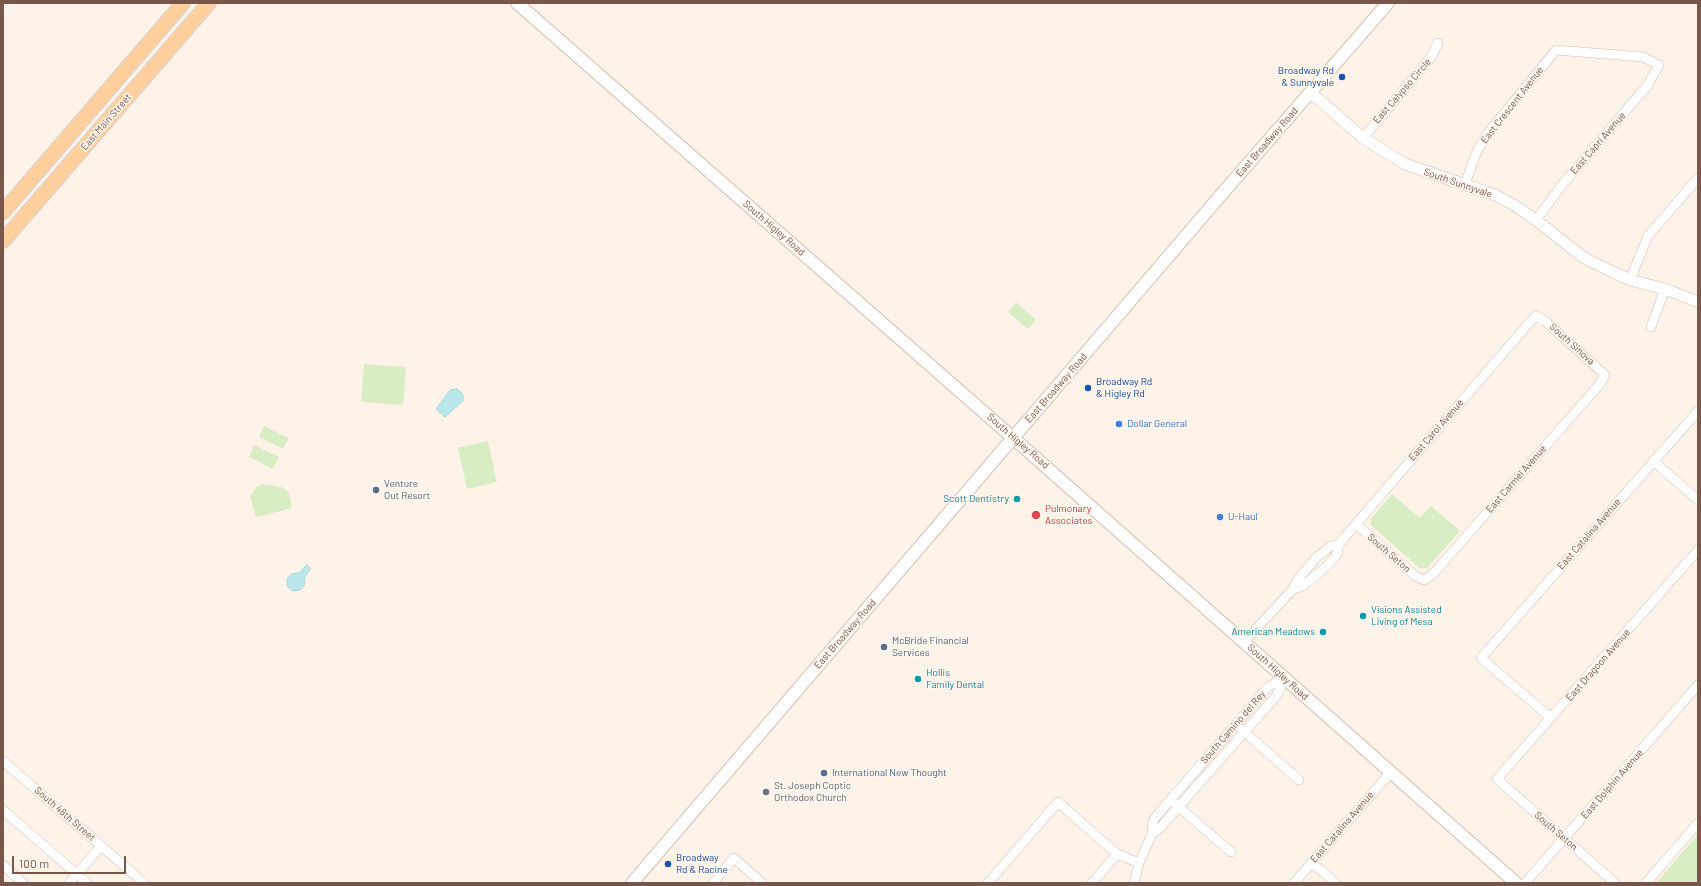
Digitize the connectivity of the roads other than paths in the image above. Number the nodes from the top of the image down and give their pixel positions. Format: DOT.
graph roads {
  1 [pos="184,3"];
  2 [pos="209,3"];
  3 [pos="517,3"];
  4 [pos="1388,3"];
  5 [pos="1438,43"];
  6 [pos="1556,50"];
  7 [pos="120,77"];
  8 [pos="1310,92"];
  9 [pos="75,129"];
  10 [pos="98,131"];
  11 [pos="1363,138"];
  12 [pos="1698,178"];
  13 [pos="1465,184"];
  14 [pos="34,205"];
  15 [pos="3,212"];
  16 [pos="1536,220"];
  17 [pos="3,240"];
  18 [pos="1630,280"];
  19 [pos="1665,289"];
  20 [pos="1698,302"];
  21 [pos="1536,316"];
  22 [pos="1651,327"];
  23 [pos="1605,375"];
  24 [pos="1698,410"];
  25 [pos="1014,438"];
  26 [pos="1654,461"];
  27 [pos="1698,500"];
  28 [pos="1356,524"];
  29 [pos="1338,544"];
  30 [pos="1698,550"];
  31 [pos="1424,580"];
  32 [pos="1293,589"];
  33 [pos="1244,642"];
  34 [pos="1284,677"];
  35 [pos="1698,685"];
  36 [pos="1551,718"];
  37 [pos="1235,724"];
  38 [pos="1244,732"];
  39 [pos="3,761"];
  40 [pos="1390,772"];
  41 [pos="1497,779"];
  42 [pos="1299,780"];
  43 [pos="1170,799"];
  44 [pos="1179,806"];
  45 [pos="3,810"];
  46 [pos="1698,824"];
  47 [pos="1152,834"];
  48 [pos="1564,839"];
  49 [pos="101,846"];
  50 [pos="1231,852"];
  51 [pos="1117,854"];
  52 [pos="1312,862"];
  53 [pos="1139,863"];
  54 [pos="3,865"];
  55 [pos="77,874"];
  56 [pos="637,881"];
  57 [pos="23,883"];
  58 [pos="69,883"];
  59 [pos="87,883"];
  60 [pos="144,883"];
  61 [pos="712,883"];
  62 [pos="762,883"];
  63 [pos="988,883"];
  64 [pos="1092,883"];
  65 [pos="1134,883"];
  66 [pos="1294,883"];
  67 [pos="1336,883"];
  68 [pos="1516,883"];
  69 [pos="1525,883"];
  70 [pos="1615,883"];
  71 [pos="1646,883"];
  1 -- 7 [label="main road, East Main Street"];
  2 -- 10 [label="main road, East Main Street"];
  3 -- 25 [label="main road, South Higley Road"];
  4 -- 8 [label="main road, East Broadway Road"];
  5 -- 11 [label="street, East Calypso Circle"];
  6 -- 13 [label="street, East Crescent Avenue"];
  6 -- 16 [label="street, East Capri Avenue"];
  7 -- 9 [label="main road, East Main Street"];
  7 -- 10 [label="main road"];
  8 -- 11 [label="street, South Sunnyvale"];
  8 -- 25 [label="main road, East Broadway Road"];
  9 -- 14 [label="main road"];
  9 -- 15 [label="main road, East Main Street"];
  10 -- 14 [label="main road, East Main Street"];
  11 -- 13 [label="street, South Sunnyvale"];
  12 -- 18 [label="street"];
  13 -- 16 [label="street, South Sunnyvale"];
  14 -- 17 [label="main road, East Main Street"];
  16 -- 18 [label="street, South Sunnyvale"];
  18 -- 19 [label="street, South Sunnyvale"];
  19 -- 20 [label="street, South Sunnyvale"];
  19 -- 22 [label="street"];
  21 -- 23 [label="street, South Sinova"];
  21 -- 28 [label="street, East Carol Avenue"];
  23 -- 31 [label="street, East Carmel Avenue"];
  24 -- 26 [label="street, East Catalina Avenue"];
  25 -- 33 [label="main road, South Higley Road"];
  25 -- 56 [label="main road, East Broadway Road"];
  26 -- 27 [label="street"];
  26 -- 36 [label="street, East Catalina Avenue"];
  28 -- 29 [label="street, East Carol Avenue"];
  28 -- 31 [label="street, South Seton"];
  29 -- 32 [label="street, East Carol Avenue"];
  29 -- 32 [label="street, East Carol Avenue"];
  30 -- 36 [label="street, East Dragoon Avenue"];
  32 -- 33 [label="street, East Carol Avenue"];
  33 -- 34 [label="main road, South Higley Road"];
  34 -- 37 [label="street, South Camino del Rey"];
  34 -- 38 [label="street, South Camino del Rey"];
  34 -- 40 [label="main road, South Higley Road"];
  35 -- 48 [label="street, East Dolphin Avenue"];
  36 -- 41 [label="street, East Dragoon Avenue"];
  37 -- 38 [label="street"];
  37 -- 43 [label="street, South Camino del Rey"];
  38 -- 42 [label="street"];
  38 -- 44 [label="street, South Camino del Rey"];
  39 -- 49 [label="street, South 48th Street"];
  40 -- 52 [label="street, East Catalina Avenue"];
  40 -- 68 [label="main road, South Higley Road"];
  41 -- 48 [label="street, South Seton"];
  43 -- 44 [label="street"];
  43 -- 47 [label="street, South Camino del Rey"];
  44 -- 47 [label="street, South Camino del Rey"];
  44 -- 50 [label="street"];
  45 -- 55 [label="street"];
  46 -- 71 [label="street"];
  47 -- 53 [label="street, South Camino del Rey"];
  48 -- 69 [label="street, East Dolphin Avenue"];
  48 -- 70 [label="street, South Seton"];
  49 -- 55 [label="street"];
  49 -- 60 [label="street, South 48th Street"];
  51 -- 53 [label="street"];
  51 -- 63 [label="street"];
  51 -- 64 [label="street"];
  52 -- 66 [label="street, East Catalina Avenue"];
  52 -- 67 [label="street"];
  53 -- 65 [label="street, South Camino del Rey"];
  54 -- 57 [label="street"];
  55 -- 58 [label="street"];
  55 -- 59 [label="street"];
  61 -- 62 [label="street"];
}
